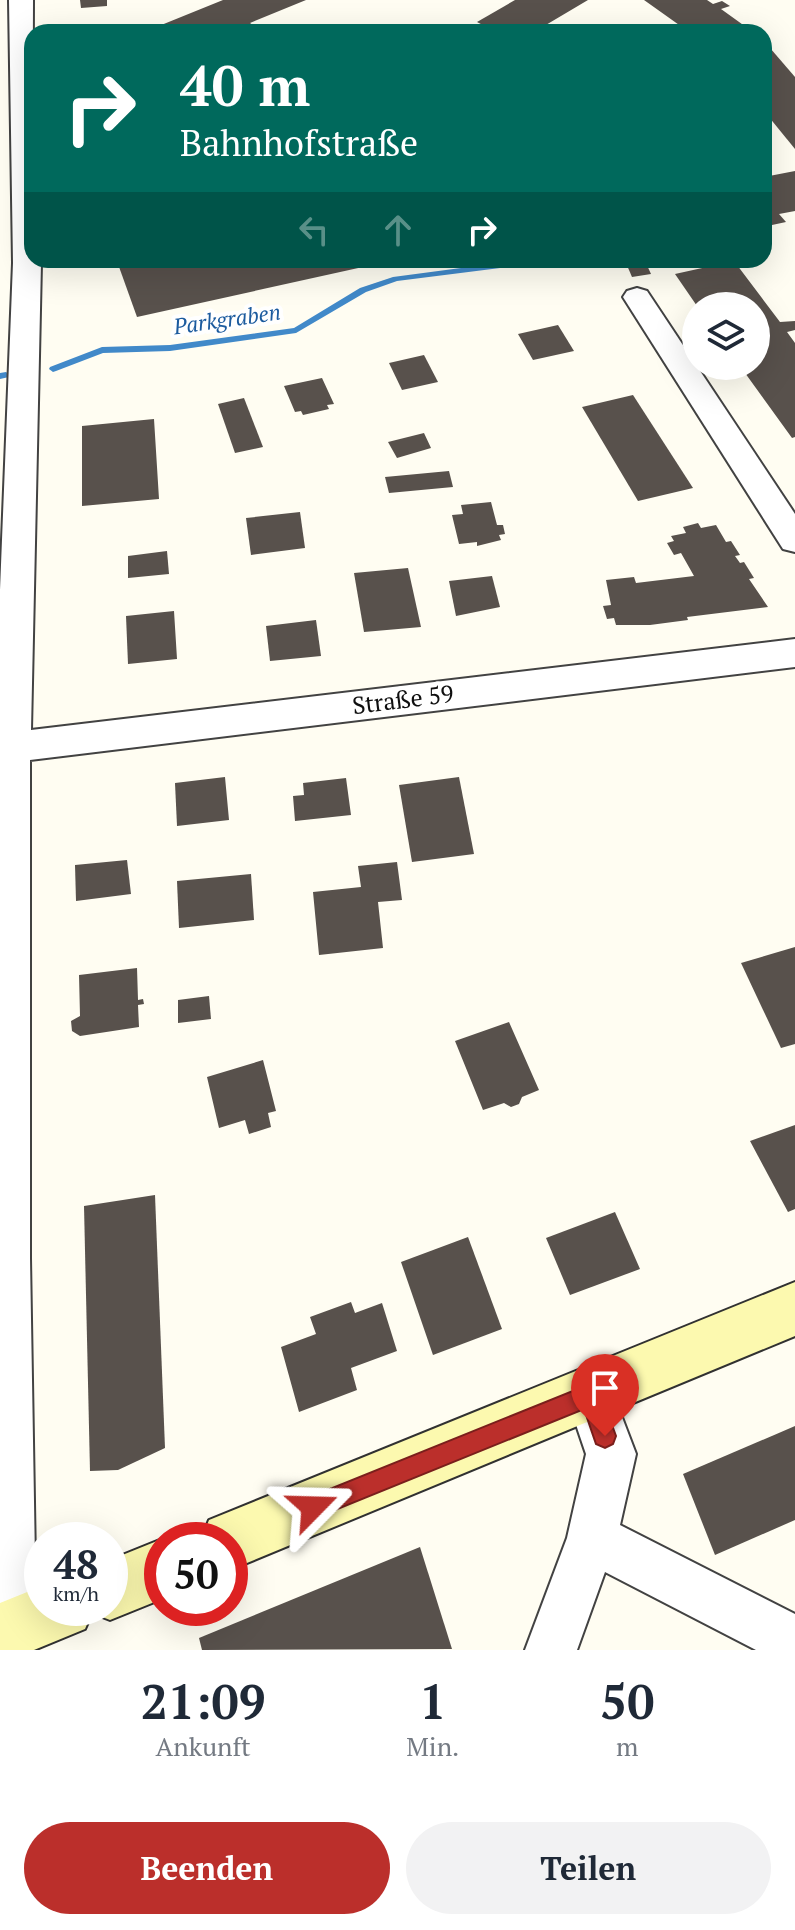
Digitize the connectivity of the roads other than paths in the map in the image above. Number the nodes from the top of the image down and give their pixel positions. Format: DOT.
graph roads {
  1 [pos="21,0"];
  2 [pos="11,182"];
  3 [pos="637,297"];
  4 [pos="13,309"];
  5 [pos="795,540"];
  6 [pos="795,653"];
  7 [pos="12,747"];
  8 [pos="795,1309"];
  9 [pos="590,1395"];
  10 [pos="248,1534"];
  11 [pos="592,1538"];
  12 [pos="24,1613"];
  13 [pos="795,1642"];
  14 [pos="551,1650"];
  1 -- 2 [label="street"];
  2 -- 4 [label="street"];
  3 -- 5 [label="street"];
  4 -- 7 [label="street"];
  6 -- 7 [label="street, Straße 59"];
  7 -- 12 [label="street"];
  8 -- 9 [label="main road"];
  9 -- 10 [label="main road"];
  9 -- 11 [label="street"];
  11 -- 13 [label="street"];
  11 -- 14 [label="street"];
}
